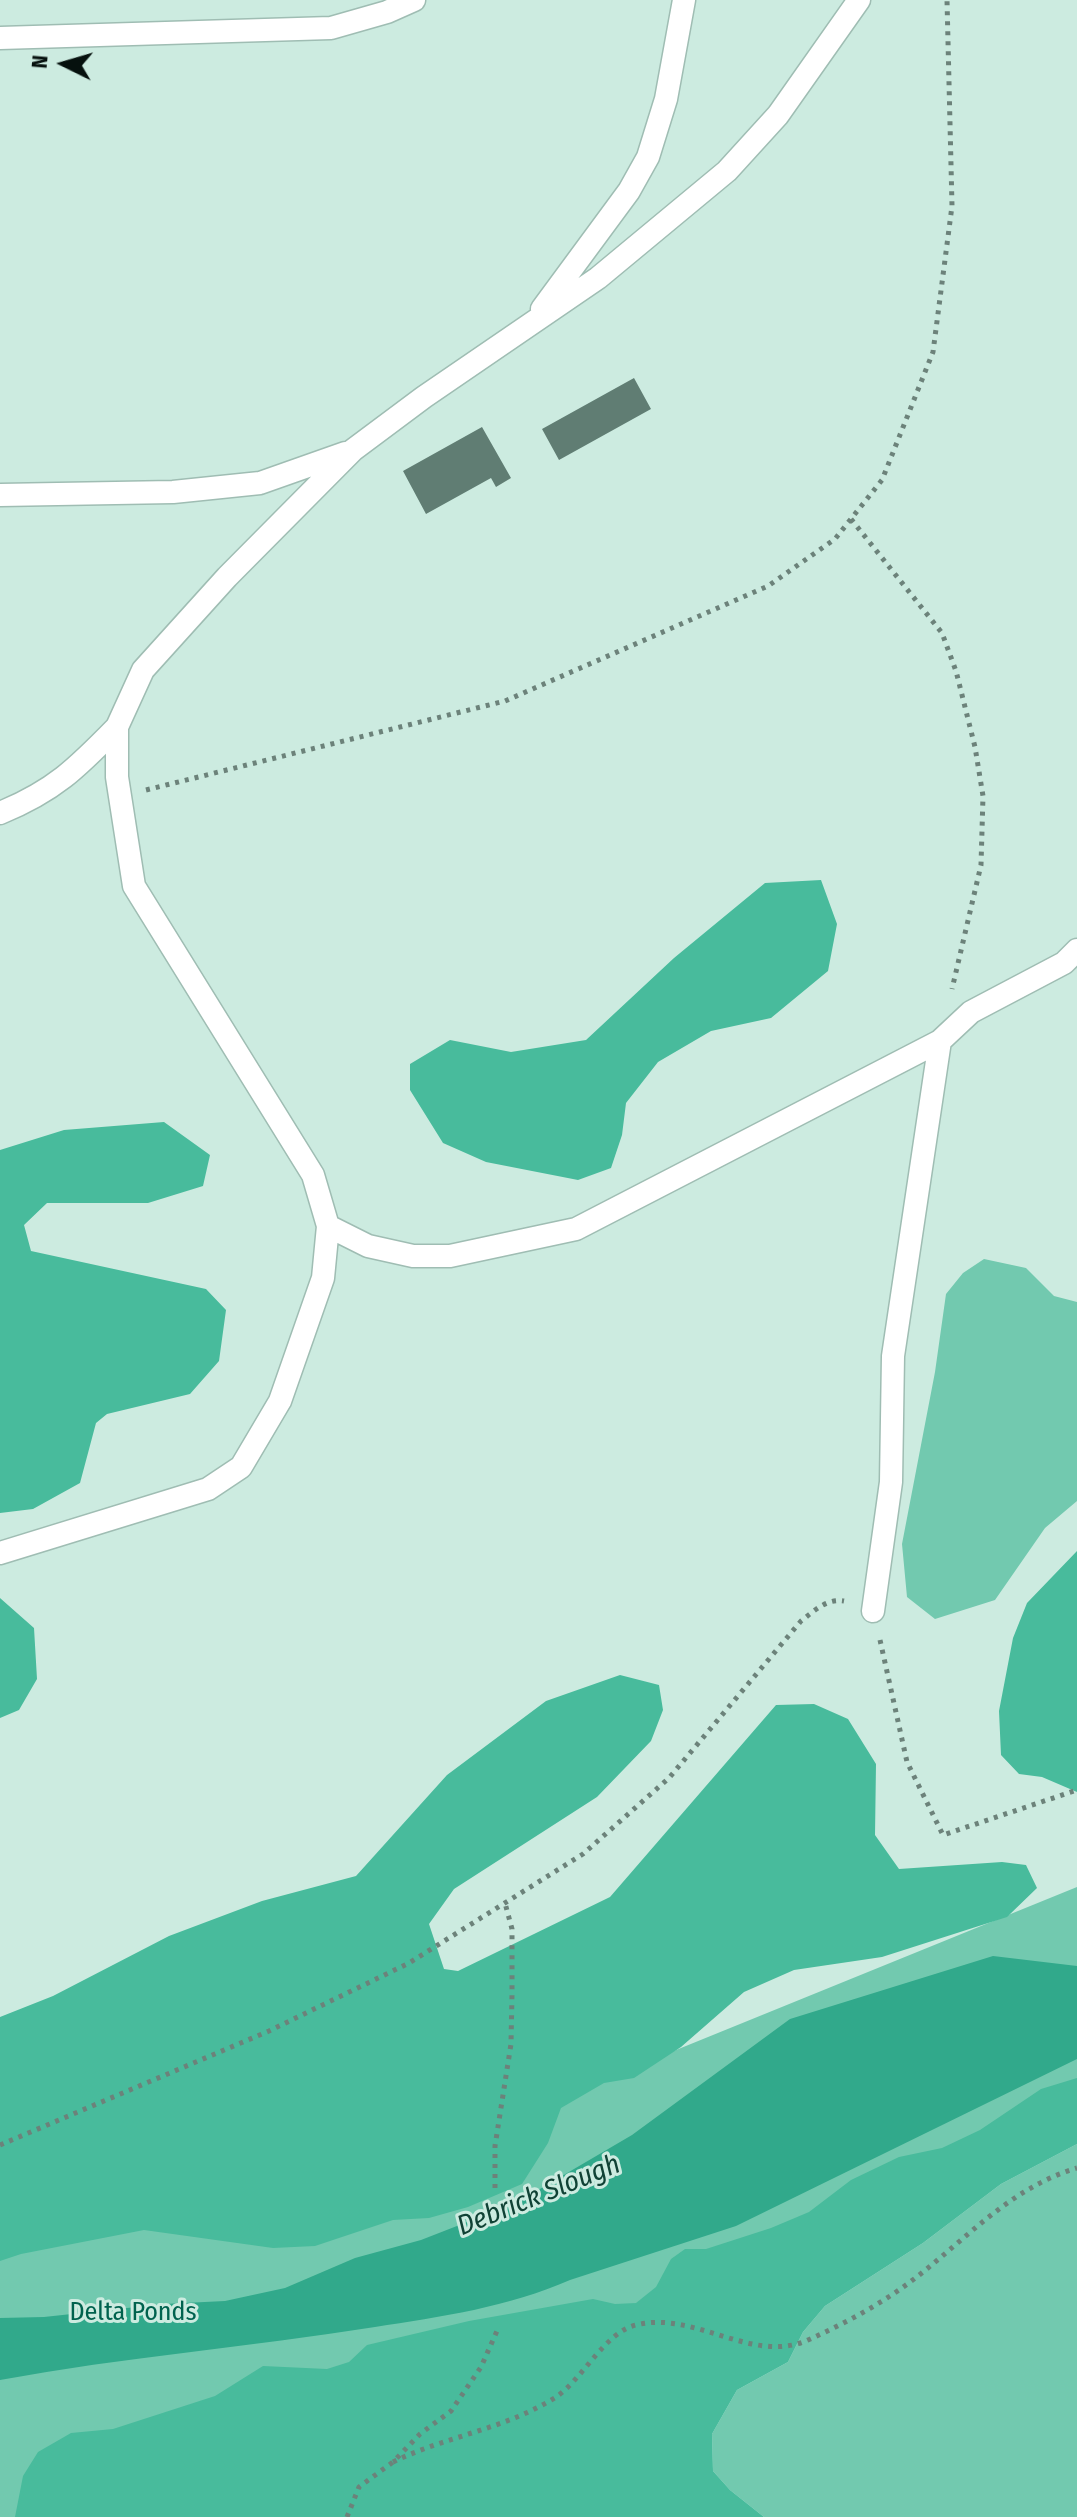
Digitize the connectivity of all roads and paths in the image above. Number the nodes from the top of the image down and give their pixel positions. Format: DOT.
graph roads {
  1 [pos="414,0"];
  2 [pos="684,0"];
  3 [pos="859,0"];
  4 [pos="947,0"];
  5 [pos="0,38"];
  6 [pos="532,323"];
  7 [pos="353,450"];
  8 [pos="0,495"];
  9 [pos="851,519"];
  10 [pos="117,727"];
  11 [pos="120,796"];
  12 [pos="0,813"];
  13 [pos="1077,950"];
  14 [pos="940,1041"];
  15 [pos="328,1226"];
  16 [pos="0,1553"];
  17 [pos="873,1611"];
  18 [pos="1077,1790"];
  19 [pos="505,1903"];
  20 [pos="0,2145"];
  21 [pos="1077,2168"];
  22 [pos="495,2188"];
  23 [pos="497,2331"];
  24 [pos="393,2462"];
  25 [pos="347,2517"];
  1 -- 5 [label="lane"];
  2 -- 6 [label="lane"];
  3 -- 6 [label="lane"];
  4 -- 9 [label="path"];
  6 -- 7 [label="lane"];
  7 -- 8 [label="lane"];
  7 -- 10 [label="lane"];
  9 -- 11 [label="path"];
  9 -- 14 [label="path"];
  10 -- 11 [label="lane"];
  10 -- 12 [label="lane"];
  11 -- 15 [label="lane"];
  13 -- 14 [label="lane"];
  14 -- 15 [label="lane"];
  14 -- 17 [label="lane"];
  15 -- 16 [label="lane"];
  17 -- 18 [label="path"];
  17 -- 19 [label="path"];
  19 -- 20 [label="path"];
  19 -- 22 [label="path"];
  21 -- 24 [label="path"];
  23 -- 24 [label="path"];
  24 -- 25 [label="path"];
}
